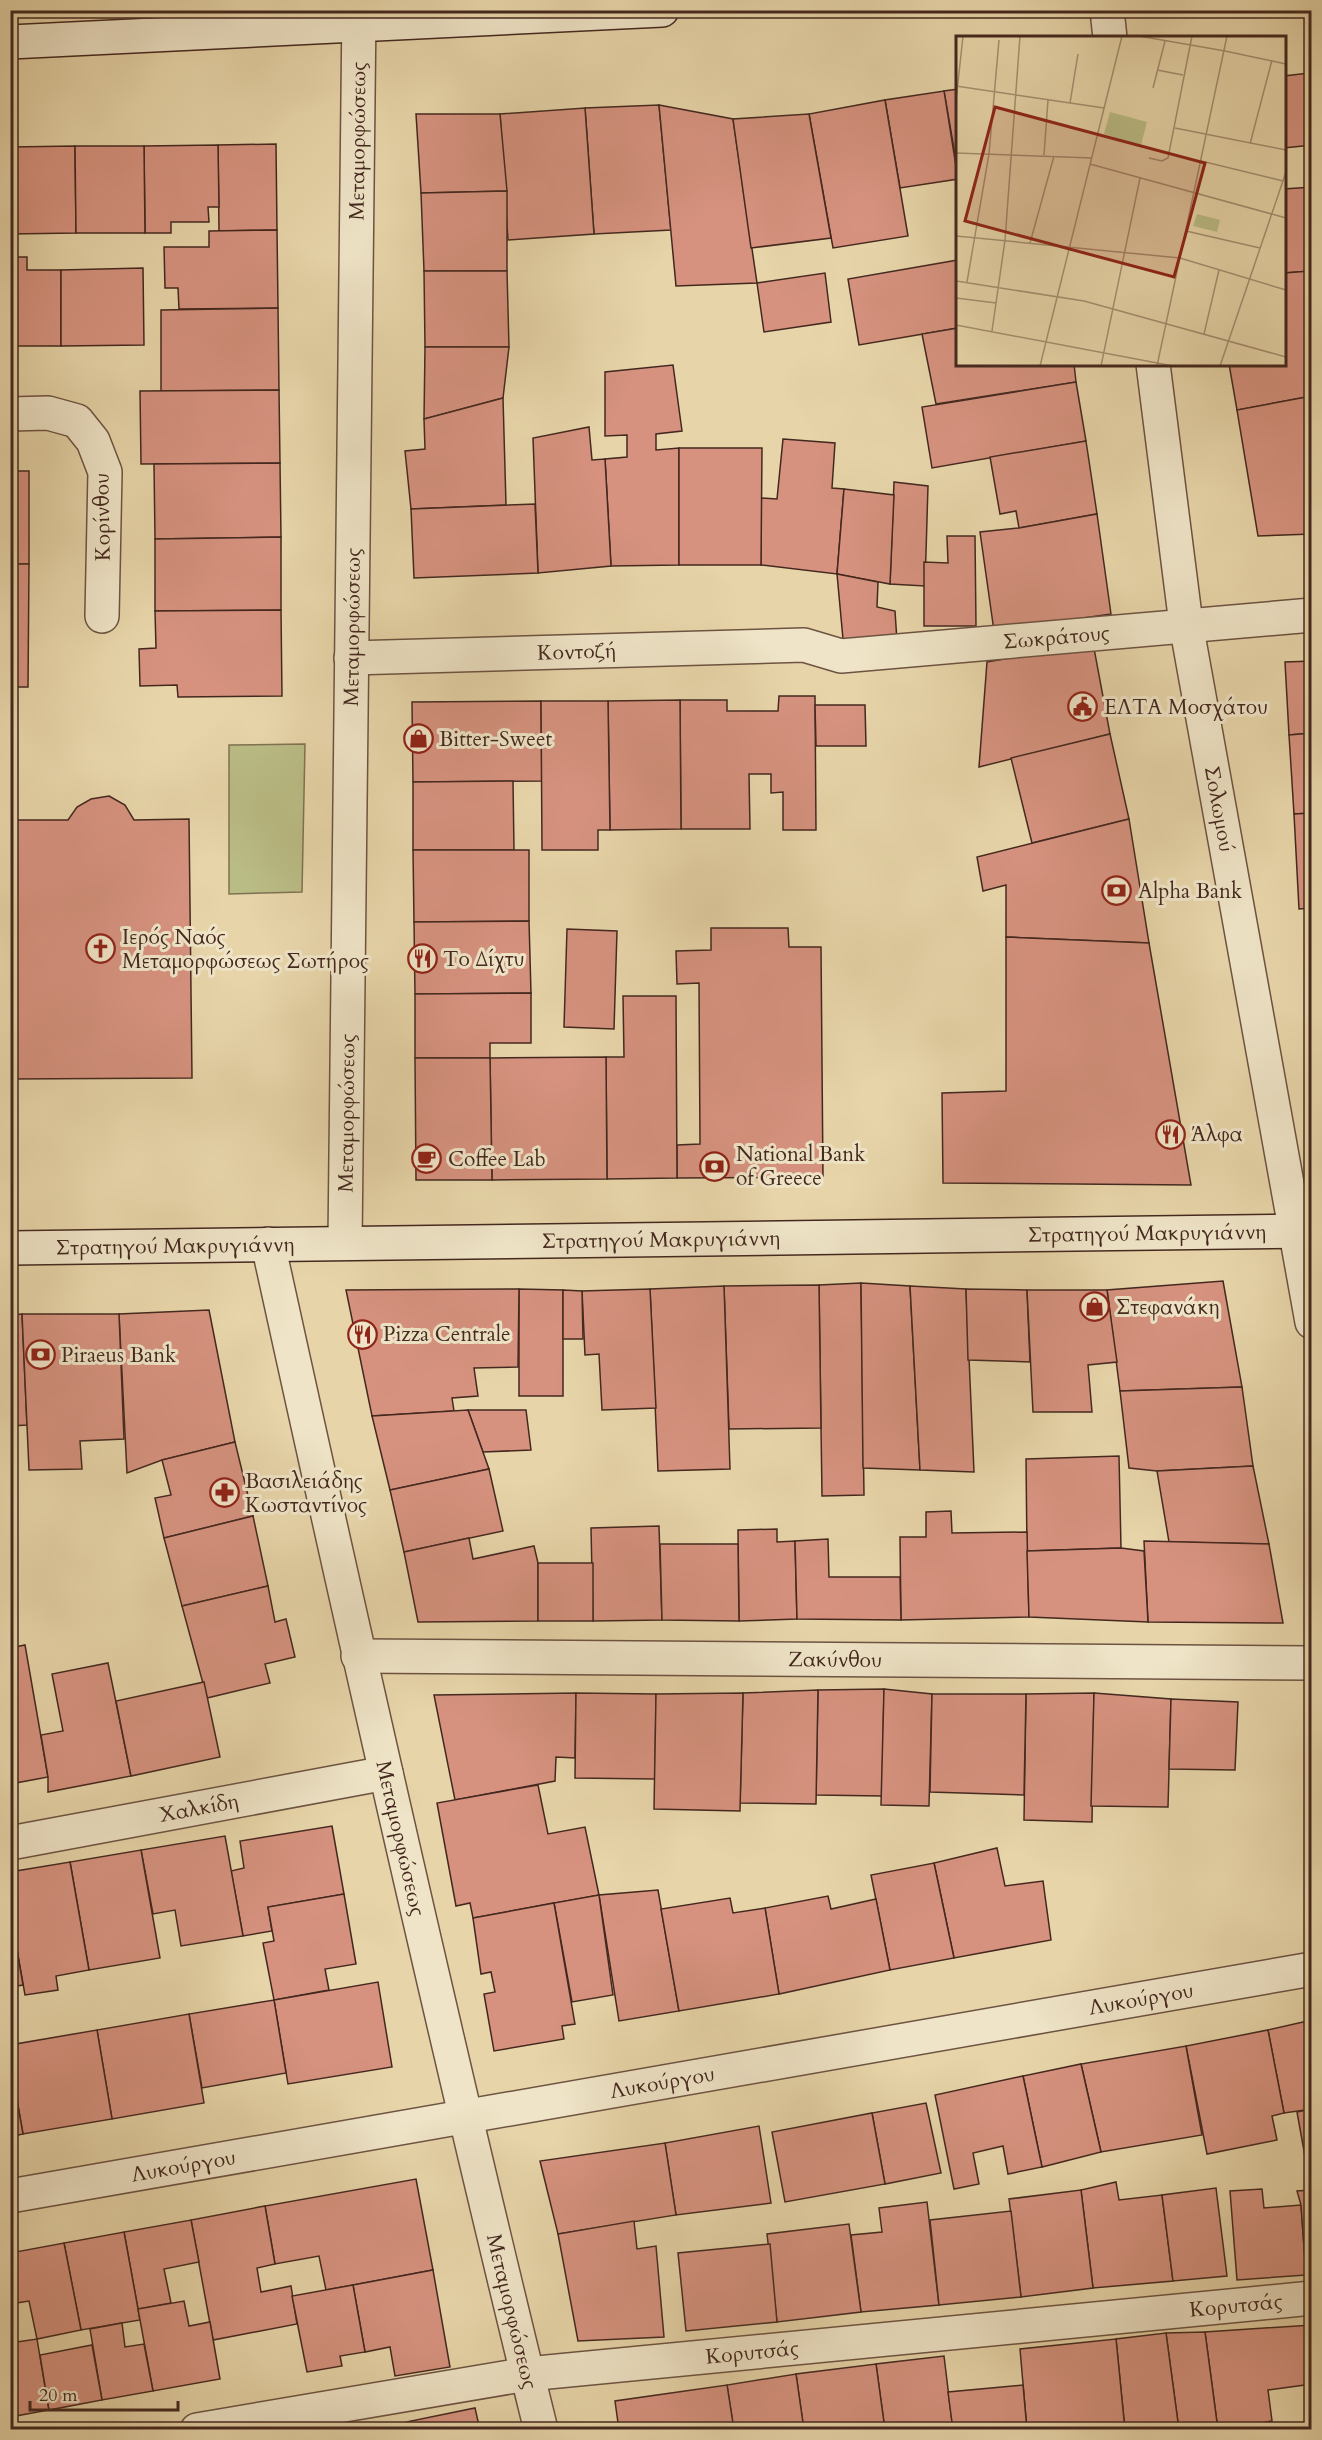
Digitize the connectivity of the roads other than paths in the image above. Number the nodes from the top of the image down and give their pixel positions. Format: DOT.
graph roads {
  1 [pos="662,10"];
  2 [pos="1107,10"];
  3 [pos="358,18"];
  4 [pos="1110,36"];
  5 [pos="10,42"];
  6 [pos="1153,366"];
  7 [pos="10,414"];
  8 [pos="1311,615"];
  9 [pos="102,616"];
  10 [pos="1186,624"];
  11 [pos="804,645"];
  12 [pos="351,658"];
  13 [pos="1303,1231"];
  14 [pos="268,1244"];
  15 [pos="345,1244"];
  16 [pos="10,1248"];
  17 [pos="1311,1322"];
  18 [pos="358,1656"];
  19 [pos="1311,1663"];
  20 [pos="386,1773"];
  21 [pos="10,1843"];
  22 [pos="1311,1969"];
  23 [pos="464,2117"];
  24 [pos="10,2196"];
  25 [pos="1311,2298"];
  26 [pos="527,2374"];
  27 [pos="197,2430"];
  28 [pos="541,2430"];
  1 -- 3 [label="street"];
  2 -- 4 [label="street"];
  3 -- 5 [label="street"];
  3 -- 12 [label="street, Μεταμορφώσεως"];
  6 -- 10 [label="street, Σολωμού"];
  7 -- 9 [label="street, Κορίνθου"];
  8 -- 10 [label="street, Σωκράτους"];
  10 -- 11 [label="street, Σωκράτους"];
  10 -- 13 [label="street, Σολωμού"];
  11 -- 12 [label="street, Κοντοζή"];
  12 -- 15 [label="street, Μεταμορφώσεως"];
  13 -- 15 [label="street, Στρατηγού Μακρυγιάννη"];
  13 -- 17 [label="street, Σολωμού"];
  14 -- 15 [label="street, Στρατηγού Μακρυγιάννη"];
  14 -- 16 [label="street, Στρατηγού Μακρυγιάννη"];
  14 -- 18 [label="street, Μεταμορφώσεως"];
  18 -- 19 [label="street, Ζακύνθου"];
  18 -- 20 [label="street, Μεταμορφώσεως"];
  20 -- 21 [label="street, Χαλκίδη"];
  20 -- 23 [label="street, Μεταμορφώσεως"];
  22 -- 23 [label="street, Λυκούργου"];
  23 -- 24 [label="street, Λυκούργου"];
  23 -- 26 [label="street, Μεταμορφώσεως"];
  25 -- 26 [label="street, Κορυτσάς"];
  26 -- 27 [label="street, Κορυτσάς"];
  26 -- 28 [label="street, Μεταμορφώσεως"];
}
